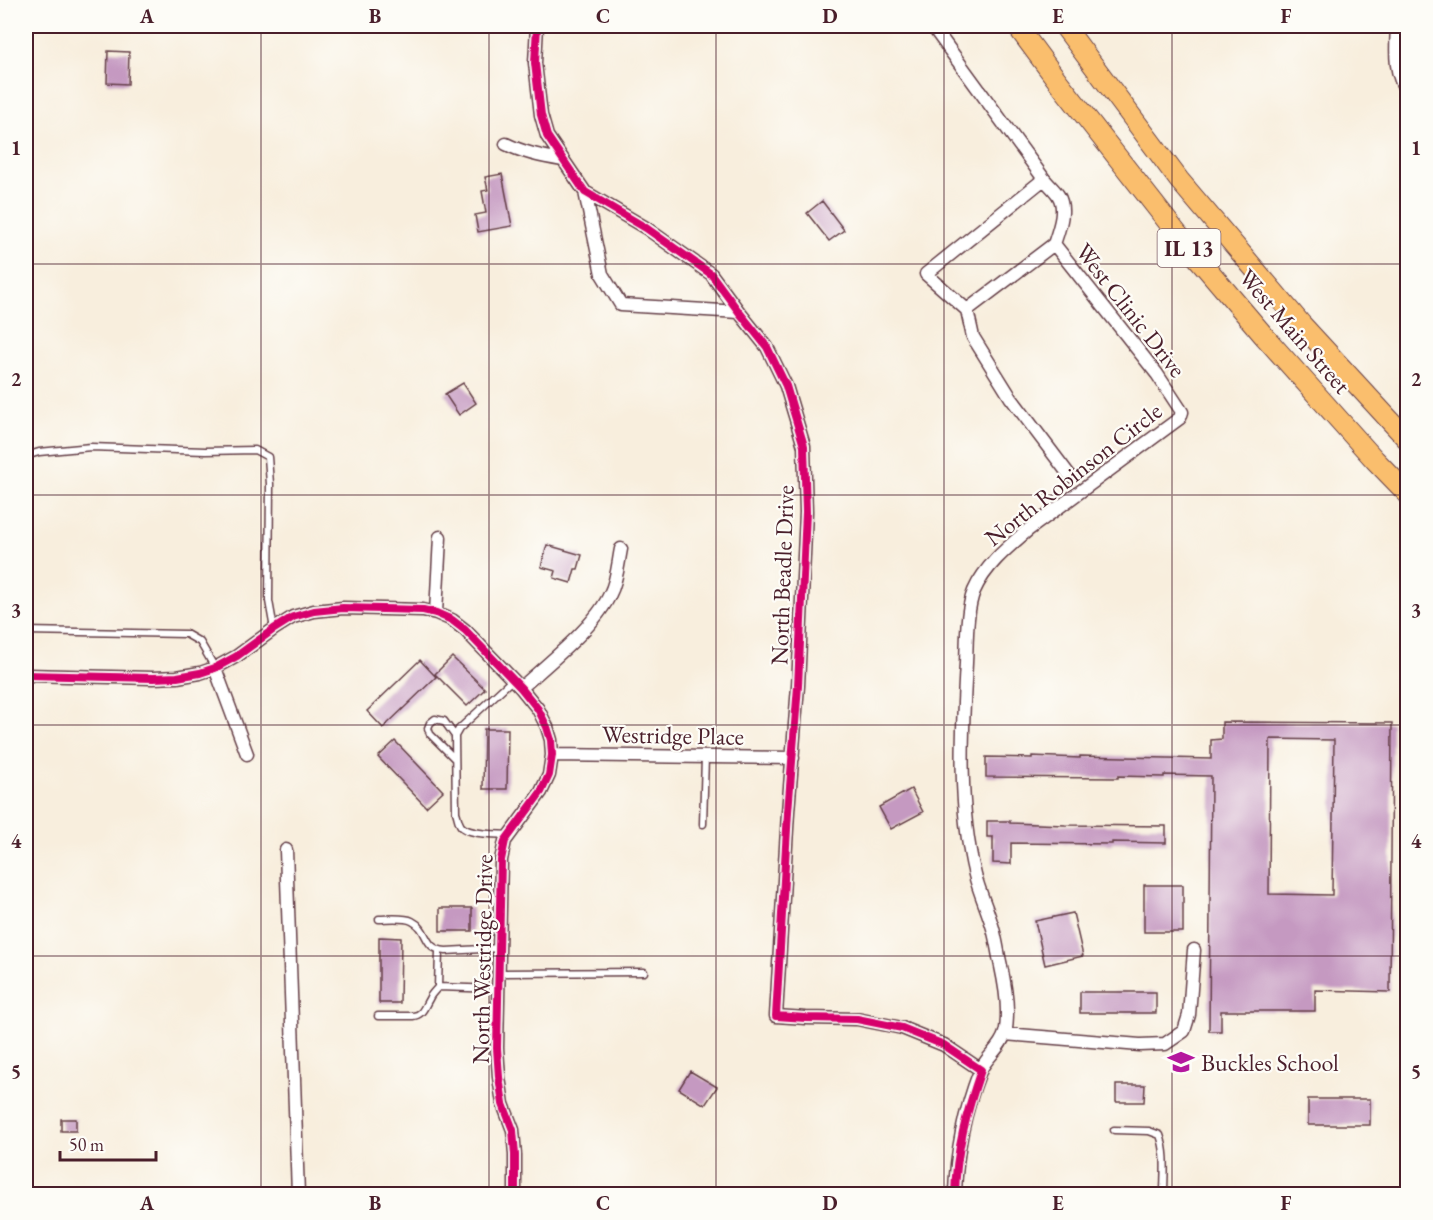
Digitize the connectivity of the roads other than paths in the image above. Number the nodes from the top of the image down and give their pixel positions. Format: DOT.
graph roads {
  1 [pos="537,26"];
  2 [pos="930,26"];
  3 [pos="1017,26"];
  4 [pos="1064,26"];
  5 [pos="1397,26"];
  6 [pos="1407,93"];
  7 [pos="506,144"];
  8 [pos="563,160"];
  9 [pos="1044,179"];
  10 [pos="585,192"];
  11 [pos="1054,244"];
  12 [pos="967,310"];
  13 [pos="739,312"];
  14 [pos="1182,412"];
  15 [pos="1407,440"];
  16 [pos="26,456"];
  17 [pos="1070,476"];
  18 [pos="1407,494"];
  19 [pos="440,537"];
  20 [pos="621,549"];
  21 [pos="436,613"];
  22 [pos="274,628"];
  23 [pos="26,631"];
  24 [pos="215,668"];
  25 [pos="26,675"];
  26 [pos="517,684"];
  27 [pos="455,736"];
  28 [pos="248,754"];
  29 [pos="552,755"];
  30 [pos="705,757"];
  31 [pos="793,758"];
  32 [pos="455,759"];
  33 [pos="703,824"];
  34 [pos="510,835"];
  35 [pos="286,850"];
  36 [pos="379,919"];
  37 [pos="500,948"];
  38 [pos="1194,950"];
  39 [pos="439,951"];
  40 [pos="644,972"];
  41 [pos="499,973"];
  42 [pos="438,987"];
  43 [pos="499,989"];
  44 [pos="378,1016"];
  45 [pos="1005,1034"];
  46 [pos="981,1070"];
  47 [pos="1114,1130"];
  48 [pos="298,1194"];
  49 [pos="515,1194"];
  50 [pos="955,1194"];
  51 [pos="1164,1194"];
  1 -- 8 [label="street, North Beadle Drive"];
  2 -- 9 [label="street, West Clinic Drive"];
  3 -- 18 [label="highway, West Main Street / IL 13"];
  4 -- 15 [label="highway, West Main Street / IL 13"];
  5 -- 6 [label="street"];
  7 -- 8 [label="street"];
  8 -- 10 [label="street, North Beadle Drive"];
  9 -- 11 [label="street, West Clinic Drive"];
  9 -- 12 [label="street"];
  10 -- 13 [label="street, North Beadle Drive"];
  10 -- 13 [label="street"];
  11 -- 12 [label="street"];
  11 -- 14 [label="street, West Clinic Drive"];
  12 -- 17 [label="street"];
  13 -- 31 [label="street, North Beadle Drive"];
  14 -- 45 [label="street, North Robinson Circle"];
  16 -- 22 [label="lane"];
  19 -- 21 [label="street"];
  20 -- 26 [label="street"];
  21 -- 22 [label="street, North Westridge Drive"];
  21 -- 26 [label="street, North Westridge Drive"];
  22 -- 24 [label="street"];
  23 -- 24 [label="lane"];
  24 -- 25 [label="street"];
  24 -- 28 [label="street"];
  26 -- 27 [label="lane"];
  26 -- 29 [label="street, North Westridge Drive"];
  27 -- 32 [label="lane"];
  27 -- 32 [label="lane"];
  29 -- 30 [label="street, Westridge Place"];
  29 -- 34 [label="street, North Westridge Drive"];
  30 -- 31 [label="street, Westridge Place"];
  30 -- 33 [label="lane"];
  31 -- 46 [label="street, North Beadle Drive"];
  32 -- 34 [label="lane"];
  34 -- 37 [label="street, North Westridge Drive"];
  35 -- 48 [label="street"];
  36 -- 39 [label="lane"];
  37 -- 39 [label="lane"];
  37 -- 41 [label="street, North Westridge Drive"];
  38 -- 45 [label="street"];
  39 -- 42 [label="lane"];
  40 -- 41 [label="lane"];
  41 -- 43 [label="street, North Westridge Drive"];
  42 -- 43 [label="lane"];
  42 -- 44 [label="lane"];
  43 -- 49 [label="street, North Westridge Drive"];
  45 -- 46 [label="street"];
  46 -- 50 [label="street"];
  47 -- 51 [label="lane"];
}
